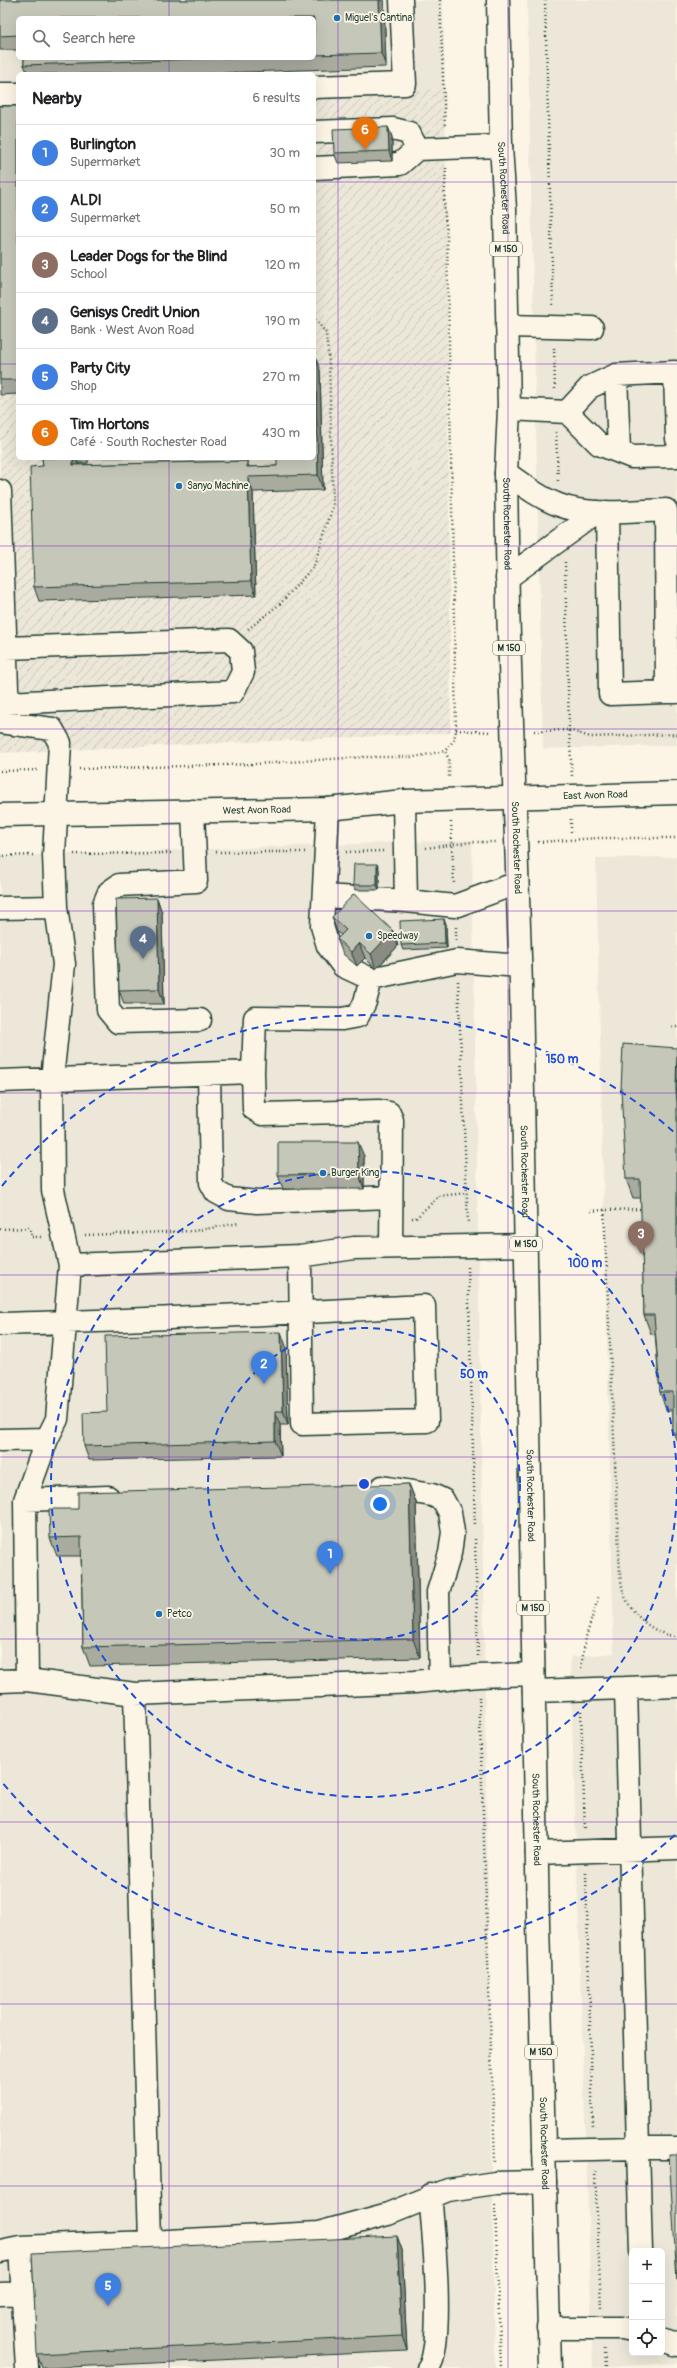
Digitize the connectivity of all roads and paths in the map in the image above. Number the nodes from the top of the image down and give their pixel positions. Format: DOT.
graph roads {
  1 [pos="401,0"];
  2 [pos="440,0"];
  3 [pos="498,0"];
  4 [pos="316,87"];
  5 [pos="0,94"];
  6 [pos="16,94"];
  7 [pos="316,132"];
  8 [pos="445,135"];
  9 [pos="501,146"];
  10 [pos="417,149"];
  11 [pos="446,163"];
  12 [pos="316,168"];
  13 [pos="316,179"];
  14 [pos="316,320"];
  15 [pos="507,326"];
  16 [pos="592,328"];
  17 [pos="676,372"];
  18 [pos="616,375"];
  19 [pos="509,410"];
  20 [pos="568,412"];
  21 [pos="677,439"];
  22 [pos="619,451"];
  23 [pos="677,456"];
  24 [pos="506,474"];
  25 [pos="0,501"];
  26 [pos="672,510"];
  27 [pos="602,512"];
  28 [pos="2,568"];
  29 [pos="507,578"];
  30 [pos="2,624"];
  31 [pos="232,643"];
  32 [pos="6,648"];
  33 [pos="3,679"];
  34 [pos="672,692"];
  35 [pos="5,715"];
  36 [pos="456,730"];
  37 [pos="545,731"];
  38 [pos="468,732"];
  39 [pos="445,751"];
  40 [pos="449,760"];
  41 [pos="572,762"];
  42 [pos="59,770"];
  43 [pos="0,771"];
  44 [pos="677,793"];
  45 [pos="514,798"];
  46 [pos="404,801"];
  47 [pos="328,809"];
  48 [pos="193,811"];
  49 [pos="56,814"];
  50 [pos="0,815"];
  51 [pos="451,831"];
  52 [pos="677,838"];
  53 [pos="472,842"];
  54 [pos="563,842"];
  55 [pos="453,844"];
  56 [pos="406,851"];
  57 [pos="195,852"];
  58 [pos="327,852"];
  59 [pos="54,854"];
  60 [pos="0,856"];
  61 [pos="517,883"];
  62 [pos="454,886"];
  63 [pos="324,896"];
  64 [pos="406,901"];
  65 [pos="56,907"];
  66 [pos="0,908"];
  67 [pos="455,922"];
  68 [pos="456,948"];
  69 [pos="520,966"];
  70 [pos="458,974"];
  71 [pos="371,979"];
  72 [pos="200,1020"];
  73 [pos="672,1027"];
  74 [pos="677,1027"];
  75 [pos="253,1072"];
  76 [pos="208,1074"];
  77 [pos="52,1080"];
  78 [pos="0,1081"];
  79 [pos="467,1193"];
  80 [pos="392,1197"];
  81 [pos="647,1208"];
  82 [pos="604,1210"];
  83 [pos="591,1211"];
  84 [pos="392,1219"];
  85 [pos="247,1222"];
  86 [pos="468,1222"];
  87 [pos="0,1229"];
  88 [pos="63,1236"];
  89 [pos="526,1245"];
  90 [pos="391,1247"];
  91 [pos="300,1256"];
  92 [pos="70,1266"];
  93 [pos="468,1266"];
  94 [pos="301,1312"];
  95 [pos="65,1323"];
  96 [pos="0,1324"];
  97 [pos="47,1439"];
  98 [pos="0,1440"];
  99 [pos="359,1488"];
  100 [pos="128,1497"];
  101 [pos="25,1500"];
  102 [pos="599,1595"];
  103 [pos="677,1636"];
  104 [pos="478,1652"];
  105 [pos="580,1676"];
  106 [pos="27,1680"];
  107 [pos="440,1680"];
  108 [pos="0,1681"];
  109 [pos="534,1682"];
  110 [pos="677,1686"];
  111 [pos="626,1688"];
  112 [pos="135,1694"];
  113 [pos="479,1697"];
  114 [pos="580,1704"];
  115 [pos="585,1837"];
  116 [pos="677,1848"];
  117 [pos="631,1850"];
  118 [pos="537,1853"];
  119 [pos="586,1871"];
  120 [pos="593,2128"];
  121 [pos="638,2148"];
  122 [pos="677,2148"];
  123 [pos="544,2150"];
  124 [pos="495,2156"];
  125 [pos="595,2172"];
  126 [pos="545,2182"];
  127 [pos="430,2196"];
  128 [pos="495,2206"];
  129 [pos="150,2242"];
  130 [pos="641,2248"];
  131 [pos="10,2249"];
  132 [pos="24,2293"];
  133 [pos="0,2294"];
  134 [pos="602,2311"];
  135 [pos="548,2328"];
  136 [pos="629,2329"];
  137 [pos="665,2340"];
  138 [pos="603,2345"];
  139 [pos="677,2345"];
  140 [pos="26,2368"];
  141 [pos="428,2368"];
  142 [pos="501,2368"];
  143 [pos="550,2368"];
  144 [pos="605,2368"];
  1 -- 4 [label="main road"];
  2 -- 8 [label="path"];
  3 -- 9 [label="main road, South Rochester Road / M 150"];
  5 -- 6 [label="main road"];
  7 -- 10 [label="main road"];
  9 -- 10 [label="main road"];
  9 -- 15 [label="main road, South Rochester Road / M 150"];
  10 -- 12 [label="main road"];
  10 -- 13 [label="main road"];
  11 -- 36 [label="path"];
  14 -- 31 [label="path"];
  15 -- 16 [label="main road"];
  15 -- 19 [label="main road, South Rochester Road / M 150"];
  17 -- 18 [label="main road"];
  17 -- 21 [label="main road"];
  18 -- 20 [label="main road"];
  18 -- 22 [label="main road"];
  19 -- 20 [label="main road"];
  19 -- 24 [label="main road, South Rochester Road / M 150"];
  20 -- 22 [label="main road"];
  22 -- 23 [label="main road"];
  24 -- 27 [label="main road"];
  24 -- 29 [label="main road, South Rochester Road / M 150"];
  25 -- 28 [label="main road"];
  26 -- 27 [label="main road"];
  26 -- 34 [label="main road"];
  27 -- 29 [label="main road"];
  27 -- 34 [label="main road"];
  28 -- 30 [label="main road"];
  29 -- 45 [label="main road, South Rochester Road / M 150"];
  30 -- 32 [label="main road"];
  31 -- 32 [label="main road"];
  31 -- 35 [label="main road"];
  32 -- 33 [label="main road"];
  33 -- 35 [label="main road"];
  35 -- 42 [label="main road"];
  36 -- 38 [label="path"];
  36 -- 39 [label="path"];
  37 -- 41 [label="path"];
  39 -- 40 [label="path"];
  39 -- 42 [label="path"];
  42 -- 43 [label="path"];
  42 -- 49 [label="main road"];
  44 -- 45 [label="main road, East Avon Road"];
  45 -- 46 [label="main road, West Avon Road"];
  45 -- 61 [label="main road, South Rochester Road / M 150"];
  46 -- 47 [label="main road, West Avon Road"];
  46 -- 56 [label="main road"];
  47 -- 48 [label="main road, West Avon Road"];
  47 -- 58 [label="main road"];
  48 -- 49 [label="main road, West Avon Road"];
  48 -- 57 [label="main road"];
  49 -- 50 [label="main road, West Avon Road"];
  49 -- 59 [label="main road"];
  51 -- 55 [label="path"];
  52 -- 54 [label="path"];
  53 -- 55 [label="path"];
  55 -- 56 [label="path"];
  55 -- 62 [label="path"];
  56 -- 58 [label="path"];
  56 -- 64 [label="main road"];
  57 -- 58 [label="path"];
  57 -- 59 [label="path"];
  57 -- 72 [label="main road"];
  58 -- 63 [label="main road"];
  59 -- 60 [label="path"];
  59 -- 65 [label="main road"];
  61 -- 64 [label="main road"];
  61 -- 69 [label="main road, South Rochester Road / M 150"];
  63 -- 64 [label="main road"];
  63 -- 71 [label="main road"];
  65 -- 66 [label="main road"];
  65 -- 77 [label="main road"];
  67 -- 68 [label="path"];
  69 -- 71 [label="main road"];
  69 -- 89 [label="main road, South Rochester Road / M 150"];
  70 -- 79 [label="path"];
  71 -- 75 [label="main road"];
  73 -- 74 [label="path"];
  75 -- 76 [label="main road"];
  75 -- 80 [label="main road"];
  76 -- 77 [label="main road"];
  76 -- 80 [label="main road"];
  77 -- 78 [label="main road"];
  77 -- 88 [label="main road"];
  79 -- 84 [label="path"];
  79 -- 86 [label="path"];
  80 -- 84 [label="main road"];
  81 -- 82 [label="path"];
  82 -- 83 [label="path"];
  82 -- 103 [label="path"];
  84 -- 90 [label="main road"];
  85 -- 88 [label="path"];
  87 -- 88 [label="path"];
  88 -- 92 [label="main road"];
  89 -- 90 [label="main road"];
  89 -- 109 [label="main road, South Rochester Road / M 150"];
  90 -- 91 [label="main road"];
  91 -- 92 [label="main road"];
  91 -- 94 [label="main road"];
  92 -- 95 [label="main road"];
  93 -- 104 [label="path"];
  94 -- 94 [label="main road"];
  94 -- 95 [label="main road"];
  95 -- 96 [label="main road"];
  95 -- 97 [label="main road"];
  97 -- 98 [label="main road"];
  97 -- 101 [label="main road"];
  99 -- 107 [label="main road"];
  100 -- 101 [label="main road"];
  101 -- 106 [label="main road"];
  102 -- 105 [label="path"];
  106 -- 108 [label="main road"];
  106 -- 112 [label="main road"];
  107 -- 109 [label="main road"];
  107 -- 112 [label="main road"];
  109 -- 111 [label="main road"];
  109 -- 118 [label="main road, South Rochester Road / M 150"];
  110 -- 111 [label="main road"];
  111 -- 117 [label="main road"];
  112 -- 129 [label="main road"];
  113 -- 124 [label="path"];
  114 -- 115 [label="path"];
  116 -- 117 [label="main road"];
  117 -- 118 [label="main road"];
  117 -- 121 [label="main road"];
  118 -- 123 [label="main road, South Rochester Road / M 150"];
  119 -- 120 [label="path"];
  121 -- 122 [label="main road"];
  121 -- 123 [label="main road"];
  121 -- 130 [label="main road"];
  123 -- 126 [label="main road, South Rochester Road / M 150"];
  125 -- 134 [label="path"];
  126 -- 127 [label="main road"];
  126 -- 135 [label="main road, South Rochester Road / M 150"];
  127 -- 129 [label="main road"];
  127 -- 141 [label="main road"];
  128 -- 142 [label="path"];
  129 -- 131 [label="main road"];
  131 -- 132 [label="main road"];
  132 -- 133 [label="main road"];
  132 -- 140 [label="main road"];
  135 -- 136 [label="main road"];
  135 -- 143 [label="main road, South Rochester Road / M 150"];
  137 -- 139 [label="main road"];
  138 -- 144 [label="path"];
}
